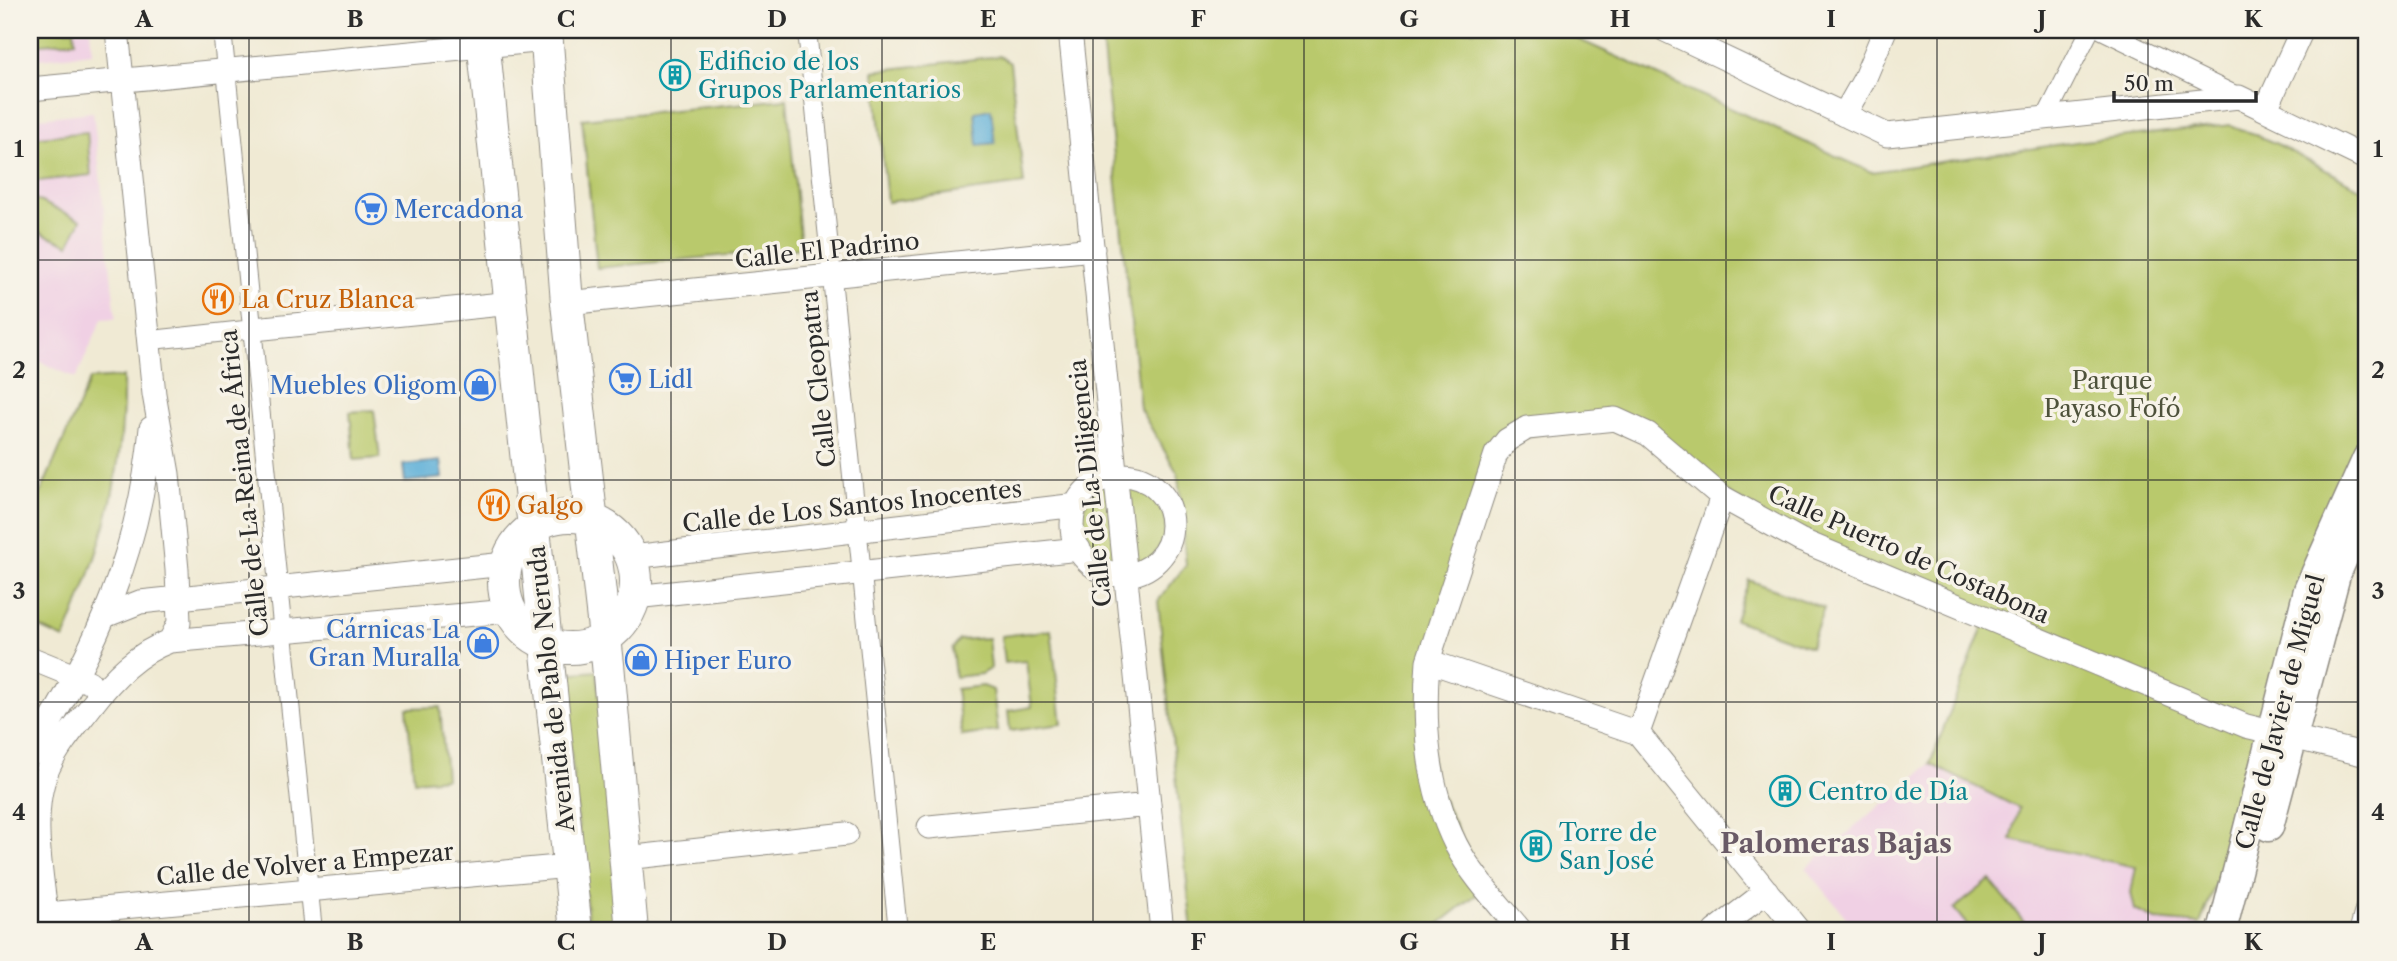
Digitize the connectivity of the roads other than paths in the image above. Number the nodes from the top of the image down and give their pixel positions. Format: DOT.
graph roads {
  1 [pos="117,30"];
  2 [pos="222,30"];
  3 [pos="807,30"];
  4 [pos="1070,30"];
  5 [pos="1665,30"];
  6 [pos="1885,30"];
  7 [pos="2090,30"];
  8 [pos="2102,30"];
  9 [pos="2302,30"];
  10 [pos="546,35"];
  11 [pos="483,38"];
  12 [pos="225,70"];
  13 [pos="122,80"];
  14 [pos="30,89"];
  15 [pos="2239,97"];
  16 [pos="2266,109"];
  17 [pos="1844,115"];
  18 [pos="2045,119"];
  19 [pos="2367,159"];
  20 [pos="1093,249"];
  21 [pos="832,276"];
  22 [pos="512,303"];
  23 [pos="567,303"];
  24 [pos="254,329"];
  25 [pos="161,339"];
  26 [pos="154,394"];
  27 [pos="2367,458"];
  28 [pos="1117,475"];
  29 [pos="1722,497"];
  30 [pos="2367,504"];
  31 [pos="1077,505"];
  32 [pos="591,518"];
  33 [pos="534,525"];
  34 [pos="858,530"];
  35 [pos="1079,550"];
  36 [pos="632,556"];
  37 [pos="505,564"];
  38 [pos="862,573"];
  39 [pos="1126,575"];
  40 [pos="278,588"];
  41 [pos="635,597"];
  42 [pos="179,599"];
  43 [pos="509,611"];
  44 [pos="107,615"];
  45 [pos="284,631"];
  46 [pos="606,639"];
  47 [pos="170,641"];
  48 [pos="547,645"];
  49 [pos="30,658"];
  50 [pos="1428,661"];
  51 [pos="76,677"];
  52 [pos="105,689"];
  53 [pos="1638,733"];
  54 [pos="2282,735"];
  55 [pos="30,755"];
  56 [pos="2367,755"];
  57 [pos="1149,805"];
  58 [pos="33,822"];
  59 [pos="929,827"];
  60 [pos="846,834"];
  61 [pos="626,858"];
  62 [pos="569,866"];
  63 [pos="309,890"];
  64 [pos="1767,891"];
  65 [pos="2367,909"];
  66 [pos="47,923"];
  67 [pos="313,931"];
  68 [pos="576,931"];
  69 [pos="632,931"];
  70 [pos="898,931"];
  71 [pos="1162,931"];
  72 [pos="1521,931"];
  73 [pos="1716,931"];
  74 [pos="1799,931"];
  75 [pos="2222,931"];
  76 [pos="2241,931"];
  77 [pos="2361,931"];
  1 -- 13 [label="street"];
  2 -- 12 [label="street, Calle de La Reina de África"];
  3 -- 21 [label="street, Calle Cleopatra"];
  4 -- 20 [label="street, Calle de La Diligencia"];
  5 -- 17 [label="street"];
  6 -- 17 [label="street"];
  7 -- 18 [label="street"];
  8 -- 15 [label="street"];
  9 -- 16 [label="street"];
  10 -- 11 [label="street"];
  10 -- 23 [label="main road"];
  11 -- 12 [label="street"];
  11 -- 22 [label="main road, Avenida de Pablo Neruda"];
  12 -- 13 [label="street"];
  12 -- 24 [label="street, Calle de La Reina de África"];
  13 -- 14 [label="street"];
  13 -- 26 [label="street"];
  15 -- 16 [label="street"];
  15 -- 18 [label="street"];
  16 -- 19 [label="street"];
  17 -- 18 [label="street"];
  20 -- 21 [label="street, Calle El Padrino"];
  20 -- 28 [label="street, Calle de La Diligencia"];
  21 -- 23 [label="street, Calle El Padrino"];
  21 -- 34 [label="street, Calle Cleopatra"];
  22 -- 24 [label="street"];
  22 -- 33 [label="main road, Avenida de Pablo Neruda"];
  23 -- 32 [label="main road"];
  24 -- 25 [label="street"];
  24 -- 40 [label="street, Calle de La Reina de África"];
  26 -- 42 [label="street"];
  26 -- 44 [label="street"];
  27 -- 54 [label="street, Calle de Javier de Miguel"];
  28 -- 31 [label="street"];
  28 -- 39 [label="street, Calle de La Diligencia"];
  28 -- 39 [label="street"];
  29 -- 50 [label="street, Calle Puerto de Costabona"];
  29 -- 53 [label="street"];
  29 -- 54 [label="street, Calle Puerto de Costabona"];
  30 -- 54 [label="street"];
  31 -- 34 [label="street, Calle de Los Santos Inocentes"];
  31 -- 35 [label="street"];
  32 -- 33 [label="main road"];
  32 -- 36 [label="main road"];
  32 -- 46 [label="main road"];
  33 -- 37 [label="main road"];
  33 -- 48 [label="main road, Avenida de Pablo Neruda"];
  34 -- 36 [label="street, Calle de Los Santos Inocentes"];
  34 -- 38 [label="street, Calle Cleopatra"];
  35 -- 38 [label="street"];
  35 -- 39 [label="street"];
  36 -- 41 [label="main road"];
  37 -- 40 [label="street"];
  37 -- 43 [label="main road"];
  38 -- 41 [label="street"];
  38 -- 70 [label="street, Calle Cleopatra"];
  39 -- 57 [label="street, Calle de La Diligencia"];
  40 -- 42 [label="street"];
  40 -- 45 [label="street, Calle de La Reina de África"];
  41 -- 46 [label="main road"];
  42 -- 44 [label="street"];
  42 -- 47 [label="street"];
  43 -- 45 [label="street"];
  43 -- 48 [label="main road"];
  44 -- 51 [label="street"];
  45 -- 47 [label="street"];
  45 -- 63 [label="street, Calle de La Reina de África"];
  46 -- 48 [label="main road"];
  46 -- 61 [label="main road"];
  47 -- 52 [label="street"];
  48 -- 62 [label="main road, Avenida de Pablo Neruda"];
  49 -- 51 [label="street"];
  50 -- 53 [label="street"];
  50 -- 72 [label="street, Calle Puerto de Costabona"];
  51 -- 52 [label="street"];
  51 -- 55 [label="street"];
  52 -- 58 [label="street"];
  53 -- 64 [label="street"];
  54 -- 56 [label="street, Calle Puerto de Costabona"];
  54 -- 75 [label="street, Calle de Javier de Miguel"];
  54 -- 76 [label="street"];
  57 -- 59 [label="street"];
  57 -- 71 [label="street, Calle de La Diligencia"];
  58 -- 66 [label="street"];
  60 -- 61 [label="street"];
  61 -- 69 [label="main road"];
  62 -- 63 [label="street, Calle de Volver a Empezar"];
  62 -- 68 [label="main road, Avenida de Pablo Neruda"];
  63 -- 66 [label="street, Calle de Volver a Empezar"];
  63 -- 67 [label="street, Calle de La Reina de África"];
  64 -- 73 [label="street"];
  64 -- 74 [label="street"];
  65 -- 77 [label="street"];
}
